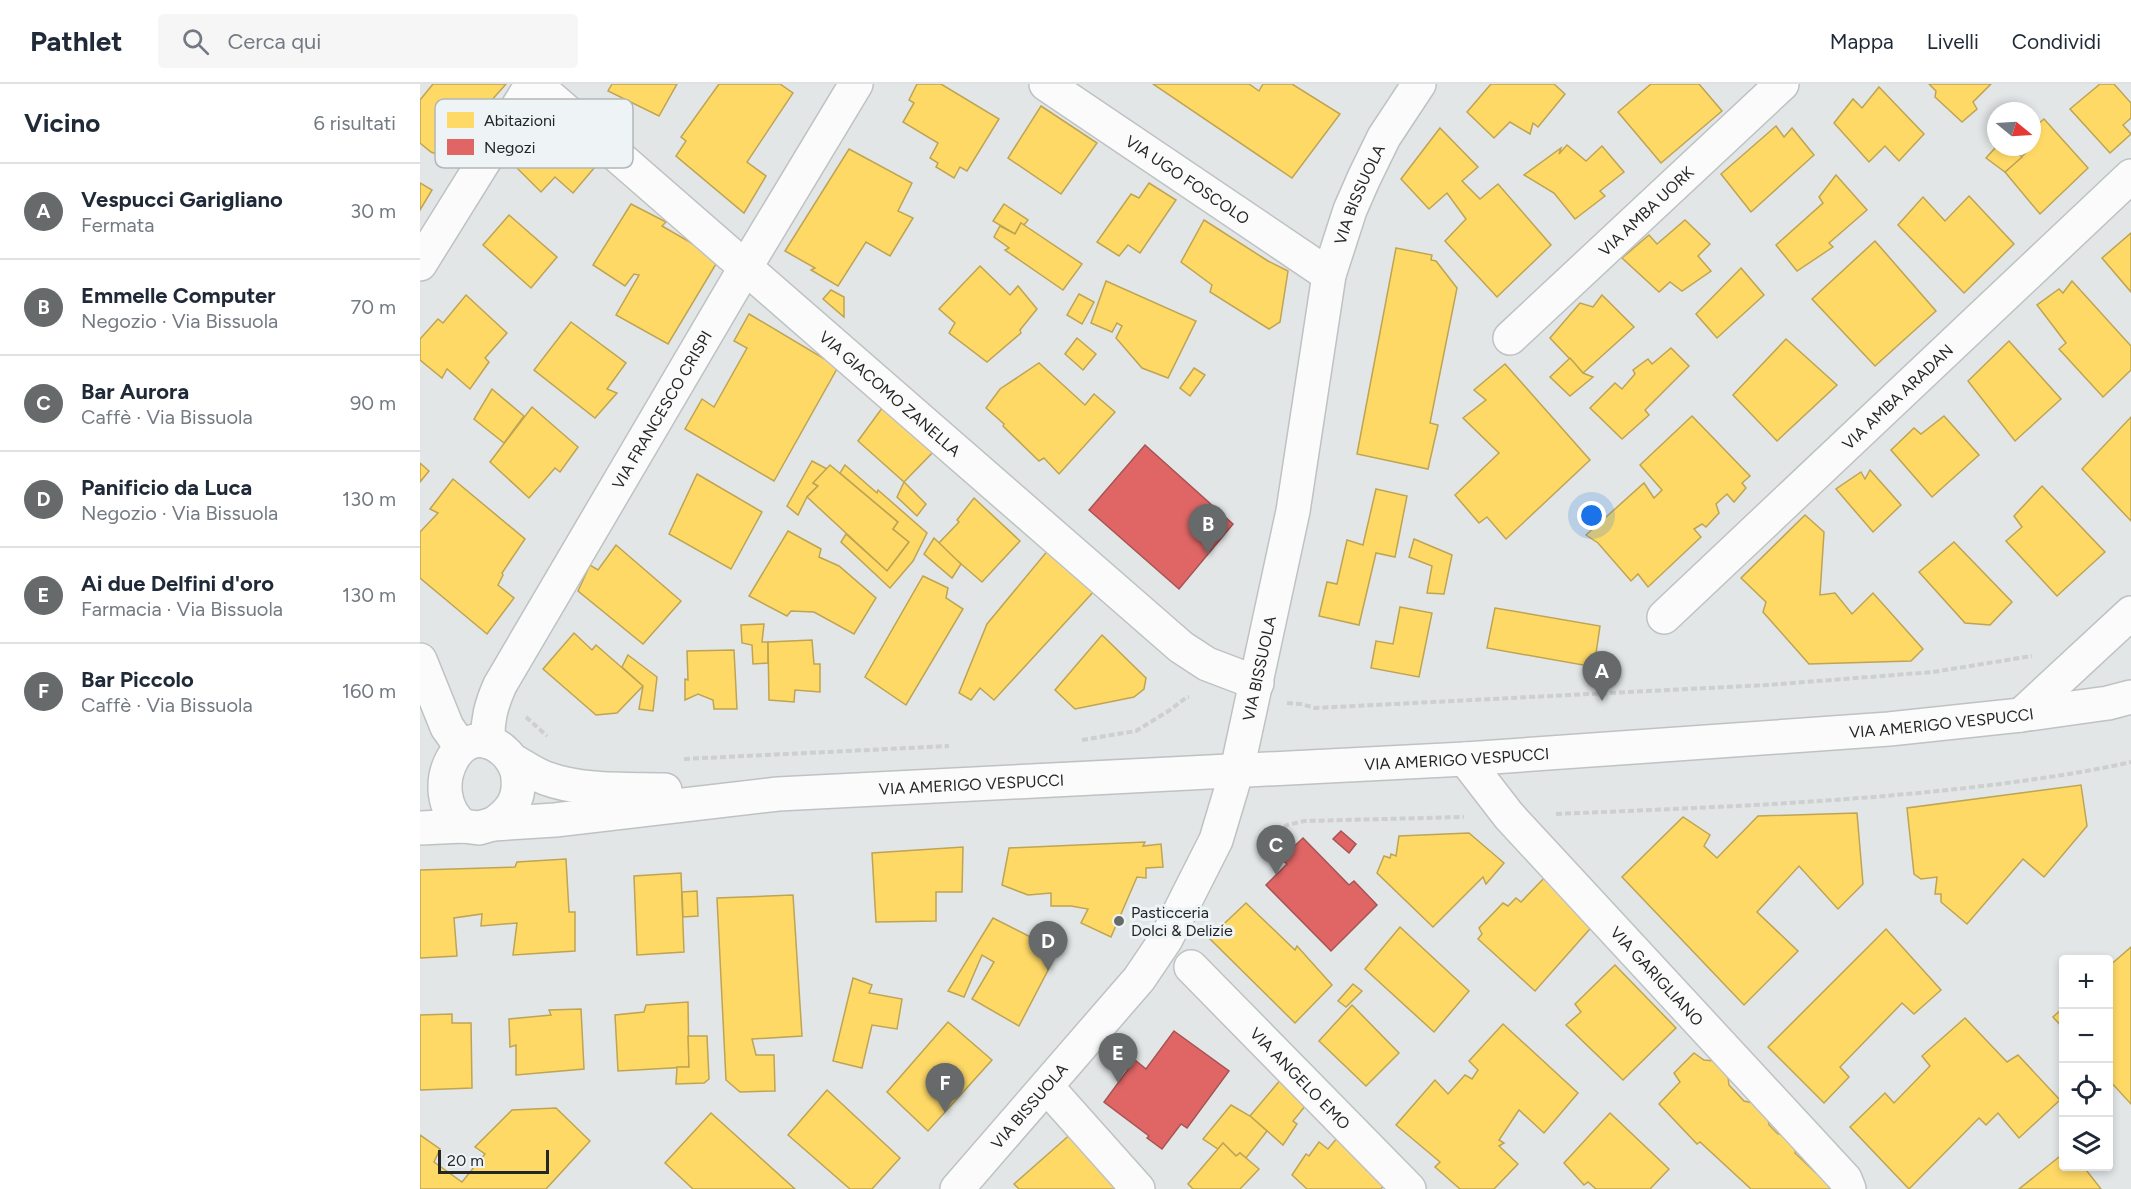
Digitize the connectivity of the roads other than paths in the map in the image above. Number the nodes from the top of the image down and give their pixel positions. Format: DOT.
graph roads {
  1 [pos="534,84"];
  2 [pos="856,84"];
  3 [pos="1046,84"];
  4 [pos="1419,84"];
  5 [pos="1782,84"];
  6 [pos="524,99"];
  7 [pos="551,99"];
  8 [pos="481,168"];
  9 [pos="630,168"];
  10 [pos="2131,176"];
  11 [pos="420,264"];
  12 [pos="745,268"];
  13 [pos="1329,276"];
  14 [pos="1510,338"];
  15 [pos="2131,613"];
  16 [pos="1664,617"];
  17 [pos="420,660"];
  18 [pos="1257,683"];
  19 [pos="2131,697"];
  20 [pos="2021,715"];
  21 [pos="463,758"];
  22 [pos="1465,759"];
  23 [pos="1237,770"];
  24 [pos="778,794"];
  25 [pos="478,825"];
  26 [pos="420,828"];
  27 [pos="1191,967"];
  28 [pos="1047,1087"];
  29 [pos="957,1189"];
  30 [pos="1138,1189"];
  31 [pos="1409,1189"];
  32 [pos="1849,1189"];
  1 -- 6 [label="street"];
  1 -- 7 [label="street, VIA GIACOMO ZANELLA"];
  2 -- 12 [label="street, VIA FRANCESCO CRISPI"];
  3 -- 13 [label="street, VIA UGO FOSCOLO"];
  4 -- 13 [label="street, VIA BISSUOLA"];
  5 -- 14 [label="street, VIA AMBA UORK"];
  8 -- 11 [label="street"];
  9 -- 12 [label="street, VIA GIACOMO ZANELLA"];
  10 -- 16 [label="street, VIA AMBA ARADAN"];
  12 -- 18 [label="street, VIA GIACOMO ZANELLA"];
  12 -- 21 [label="street, VIA FRANCESCO CRISPI"];
  13 -- 18 [label="street, VIA BISSUOLA"];
  15 -- 20 [label="street"];
  17 -- 21 [label="street"];
  18 -- 23 [label="street, VIA BISSUOLA"];
  19 -- 20 [label="street, VIA AMERIGO VESPUCCI"];
  20 -- 22 [label="street, VIA AMERIGO VESPUCCI"];
  21 -- 24 [label="street, VIA AMERIGO VESPUCCI"];
  21 -- 25 [label="street"];
  21 -- 25 [label="street"];
  22 -- 23 [label="street, VIA AMERIGO VESPUCCI"];
  22 -- 32 [label="street, VIA GARIGLIANO"];
  23 -- 24 [label="street, VIA AMERIGO VESPUCCI"];
  23 -- 28 [label="street, VIA BISSUOLA"];
  24 -- 25 [label="street, VIA AMERIGO VESPUCCI"];
  25 -- 26 [label="street, VIA AMERIGO VESPUCCI"];
  27 -- 31 [label="street, VIA ANGELO EMO"];
  28 -- 29 [label="street, VIA BISSUOLA"];
  28 -- 30 [label="street"];
}
